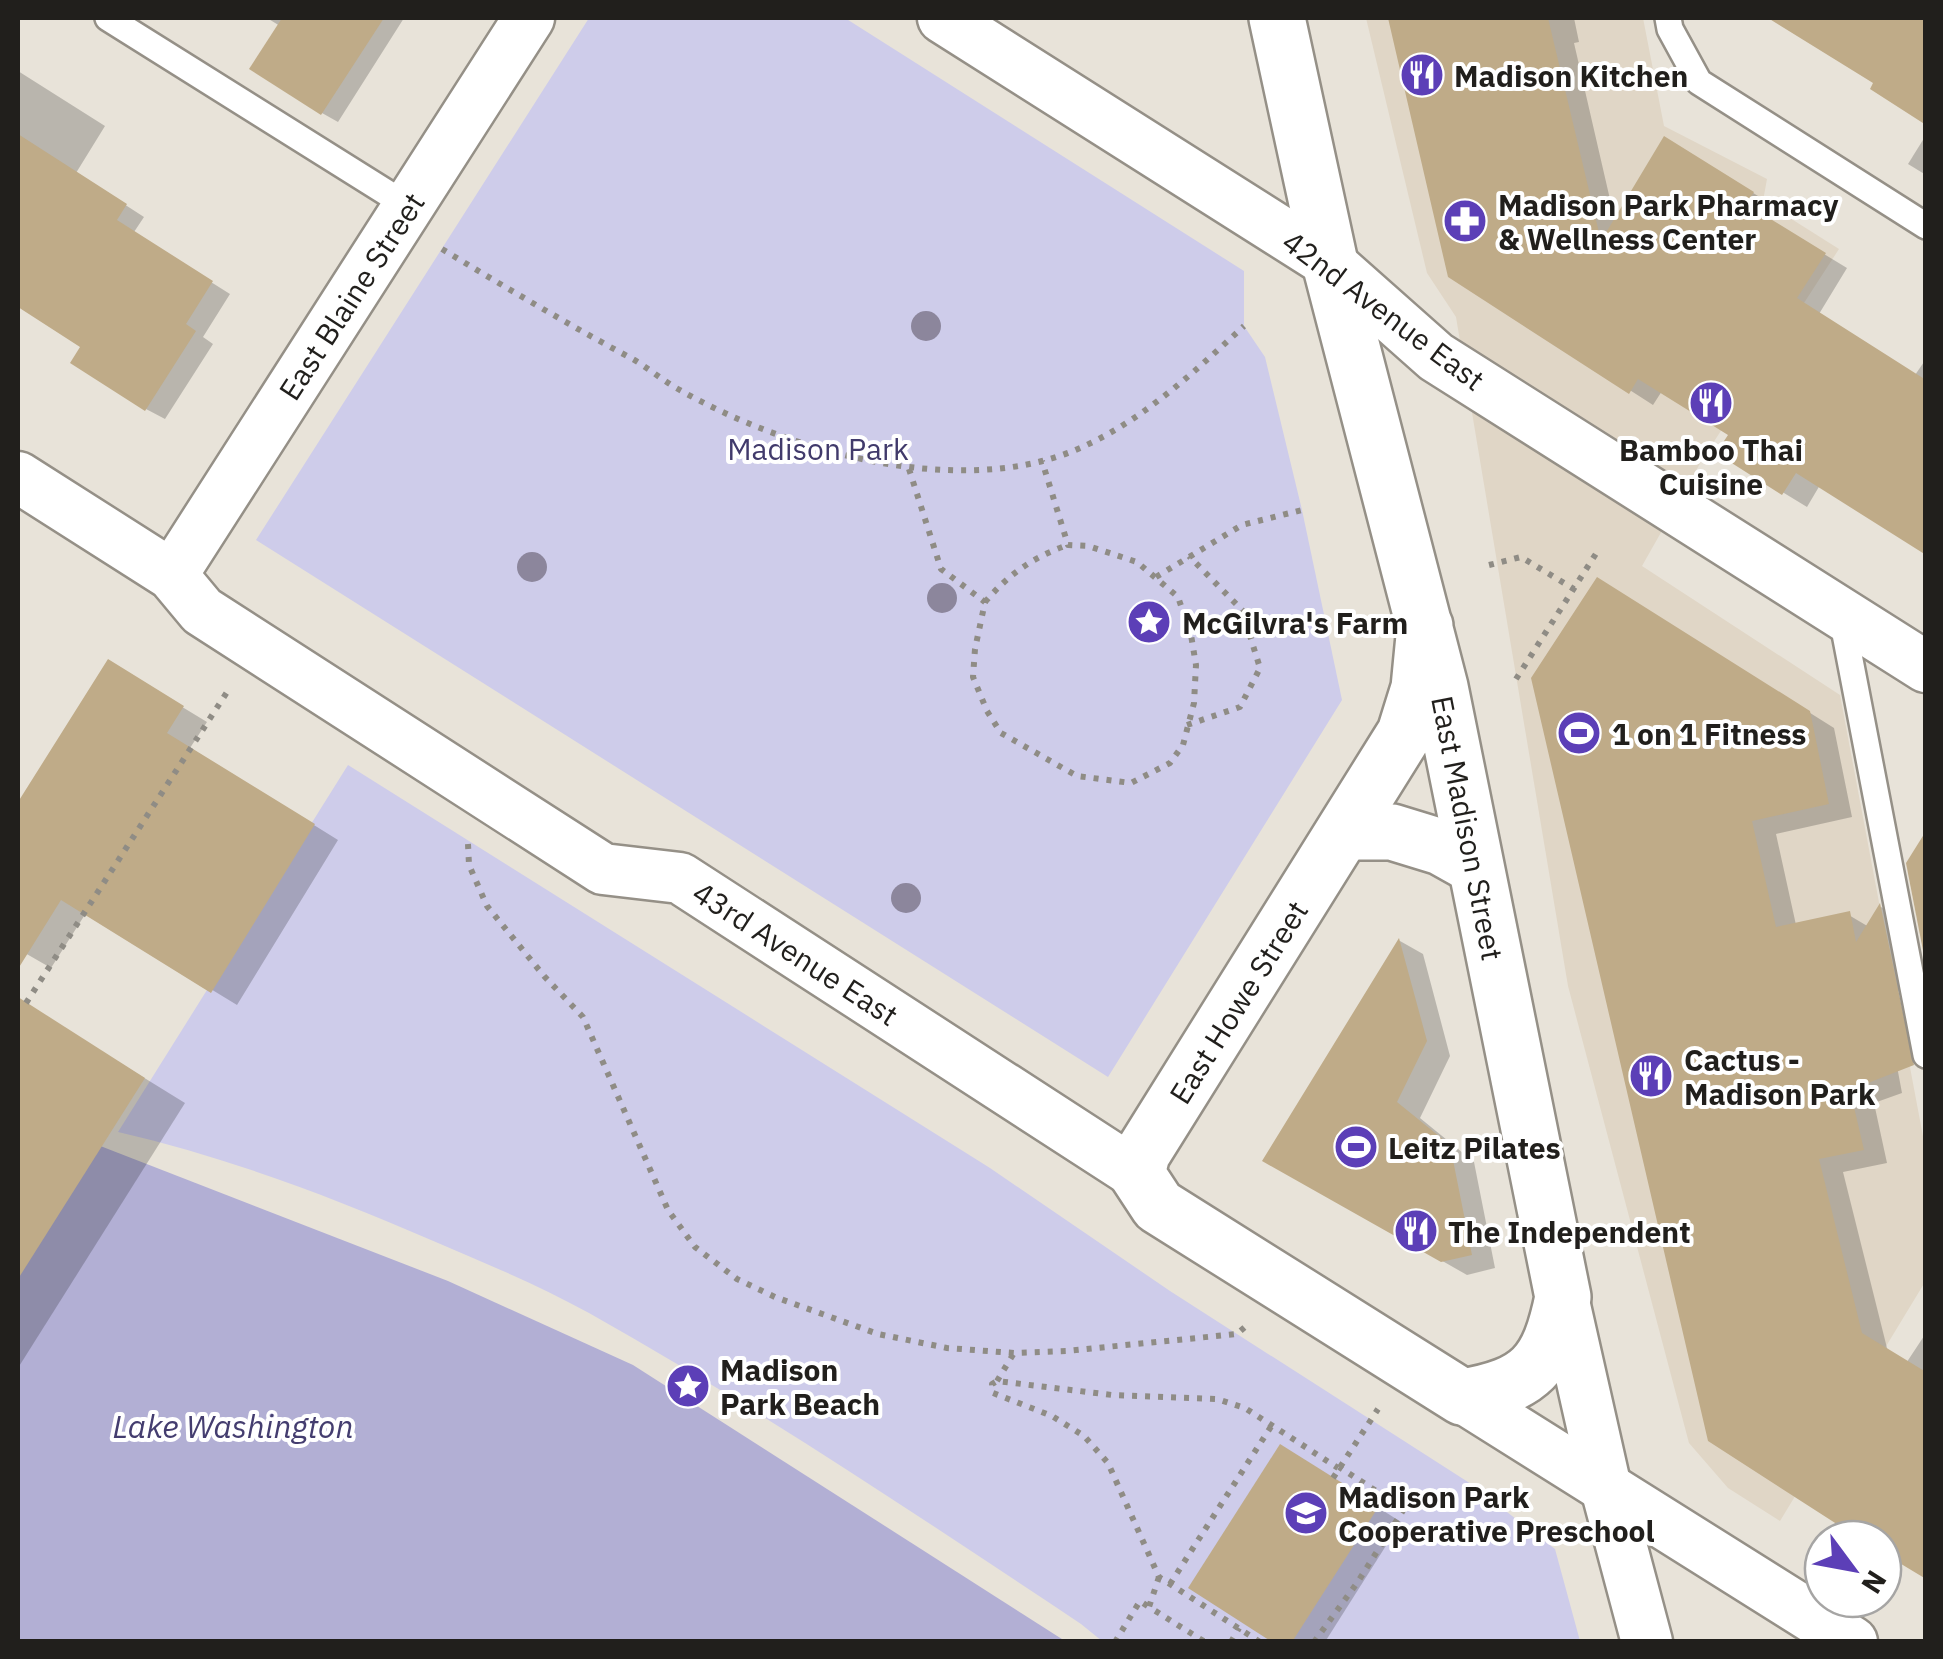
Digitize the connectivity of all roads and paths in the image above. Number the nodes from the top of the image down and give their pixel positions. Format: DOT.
graph roads {
  1 [pos="108,18"];
  2 [pos="529,18"];
  3 [pos="944,18"];
  4 [pos="1277,18"];
  5 [pos="1668,18"];
  6 [pos="419,224"];
  7 [pos="1926,226"];
  8 [pos="1330,263"];
  9 [pos="1244,326"];
  10 [pos="1042,461"];
  11 [pos="909,468"];
  12 [pos="18,478"];
  13 [pos="1302,510"];
  14 [pos="1068,545"];
  15 [pos="1599,549"];
  16 [pos="1189,556"];
  17 [pos="1489,565"];
  18 [pos="172,575"];
  19 [pos="1156,577"];
  20 [pos="1574,589"];
  21 [pos="986,602"];
  22 [pos="1841,613"];
  23 [pos="1425,626"];
  24 [pos="1926,667"];
  25 [pos="1516,679"];
  26 [pos="231,686"];
  27 [pos="1187,726"];
  28 [pos="1345,832"];
  29 [pos="469,838"];
  30 [pos="1475,866"];
  31 [pos="26,1003"];
  32 [pos="1926,1055"];
  33 [pos="1137,1174"];
  34 [pos="1563,1297"];
  35 [pos="1247,1325"];
  36 [pos="1014,1353"];
  37 [pos="998,1382"];
  38 [pos="1462,1397"];
  39 [pos="1378,1408"];
  40 [pos="1272,1425"];
  41 [pos="1339,1468"];
  42 [pos="1333,1478"];
  43 [pos="1606,1488"];
  44 [pos="1159,1577"];
  45 [pos="1170,1584"];
  46 [pos="1149,1607"];
  47 [pos="1239,1628"];
  48 [pos="1115,1642"];
  49 [pos="1204,1642"];
  50 [pos="1231,1642"];
  51 [pos="1260,1642"];
  52 [pos="1314,1642"];
  53 [pos="1647,1642"];
  54 [pos="1852,1642"];
  1 -- 6 [label="lane"];
  2 -- 6 [label="street, East Blaine Street"];
  3 -- 8 [label="street, 42nd Avenue East"];
  4 -- 8 [label="street, East Madison Street"];
  5 -- 7 [label="lane"];
  6 -- 11 [label="path"];
  6 -- 18 [label="street, East Blaine Street"];
  8 -- 22 [label="street, 42nd Avenue East"];
  8 -- 23 [label="street, East Madison Street"];
  9 -- 10 [label="path"];
  10 -- 11 [label="path"];
  10 -- 14 [label="path"];
  11 -- 21 [label="path"];
  12 -- 18 [label="street, 43rd Avenue East"];
  13 -- 16 [label="path"];
  14 -- 19 [label="path"];
  14 -- 21 [label="path"];
  15 -- 20 [label="path"];
  16 -- 19 [label="path"];
  16 -- 27 [label="path"];
  17 -- 20 [label="path"];
  18 -- 33 [label="street, 43rd Avenue East"];
  19 -- 27 [label="path"];
  20 -- 25 [label="path"];
  21 -- 27 [label="path"];
  22 -- 24 [label="street, 42nd Avenue East"];
  22 -- 32 [label="lane"];
  23 -- 28 [label="street, East Howe Street"];
  23 -- 30 [label="street, East Madison Street"];
  26 -- 31 [label="path"];
  28 -- 30 [label="street"];
  28 -- 33 [label="street, East Howe Street"];
  29 -- 36 [label="path"];
  30 -- 34 [label="street, East Madison Street"];
  33 -- 38 [label="street, 43rd Avenue East"];
  34 -- 38 [label="street"];
  34 -- 43 [label="street, East Madison Street"];
  35 -- 36 [label="path"];
  36 -- 37 [label="path"];
  37 -- 40 [label="path"];
  37 -- 44 [label="path"];
  38 -- 43 [label="street, 43rd Avenue East"];
  39 -- 41 [label="path"];
  40 -- 41 [label="path"];
  40 -- 45 [label="path"];
  41 -- 42 [label="path"];
  41 -- 52 [label="path"];
  43 -- 53 [label="street, East Madison Street"];
  43 -- 54 [label="street, 43rd Avenue East"];
  44 -- 45 [label="path"];
  44 -- 46 [label="path"];
  45 -- 47 [label="path"];
  46 -- 48 [label="path"];
  46 -- 49 [label="path"];
  47 -- 50 [label="path"];
  47 -- 51 [label="path"];
}
